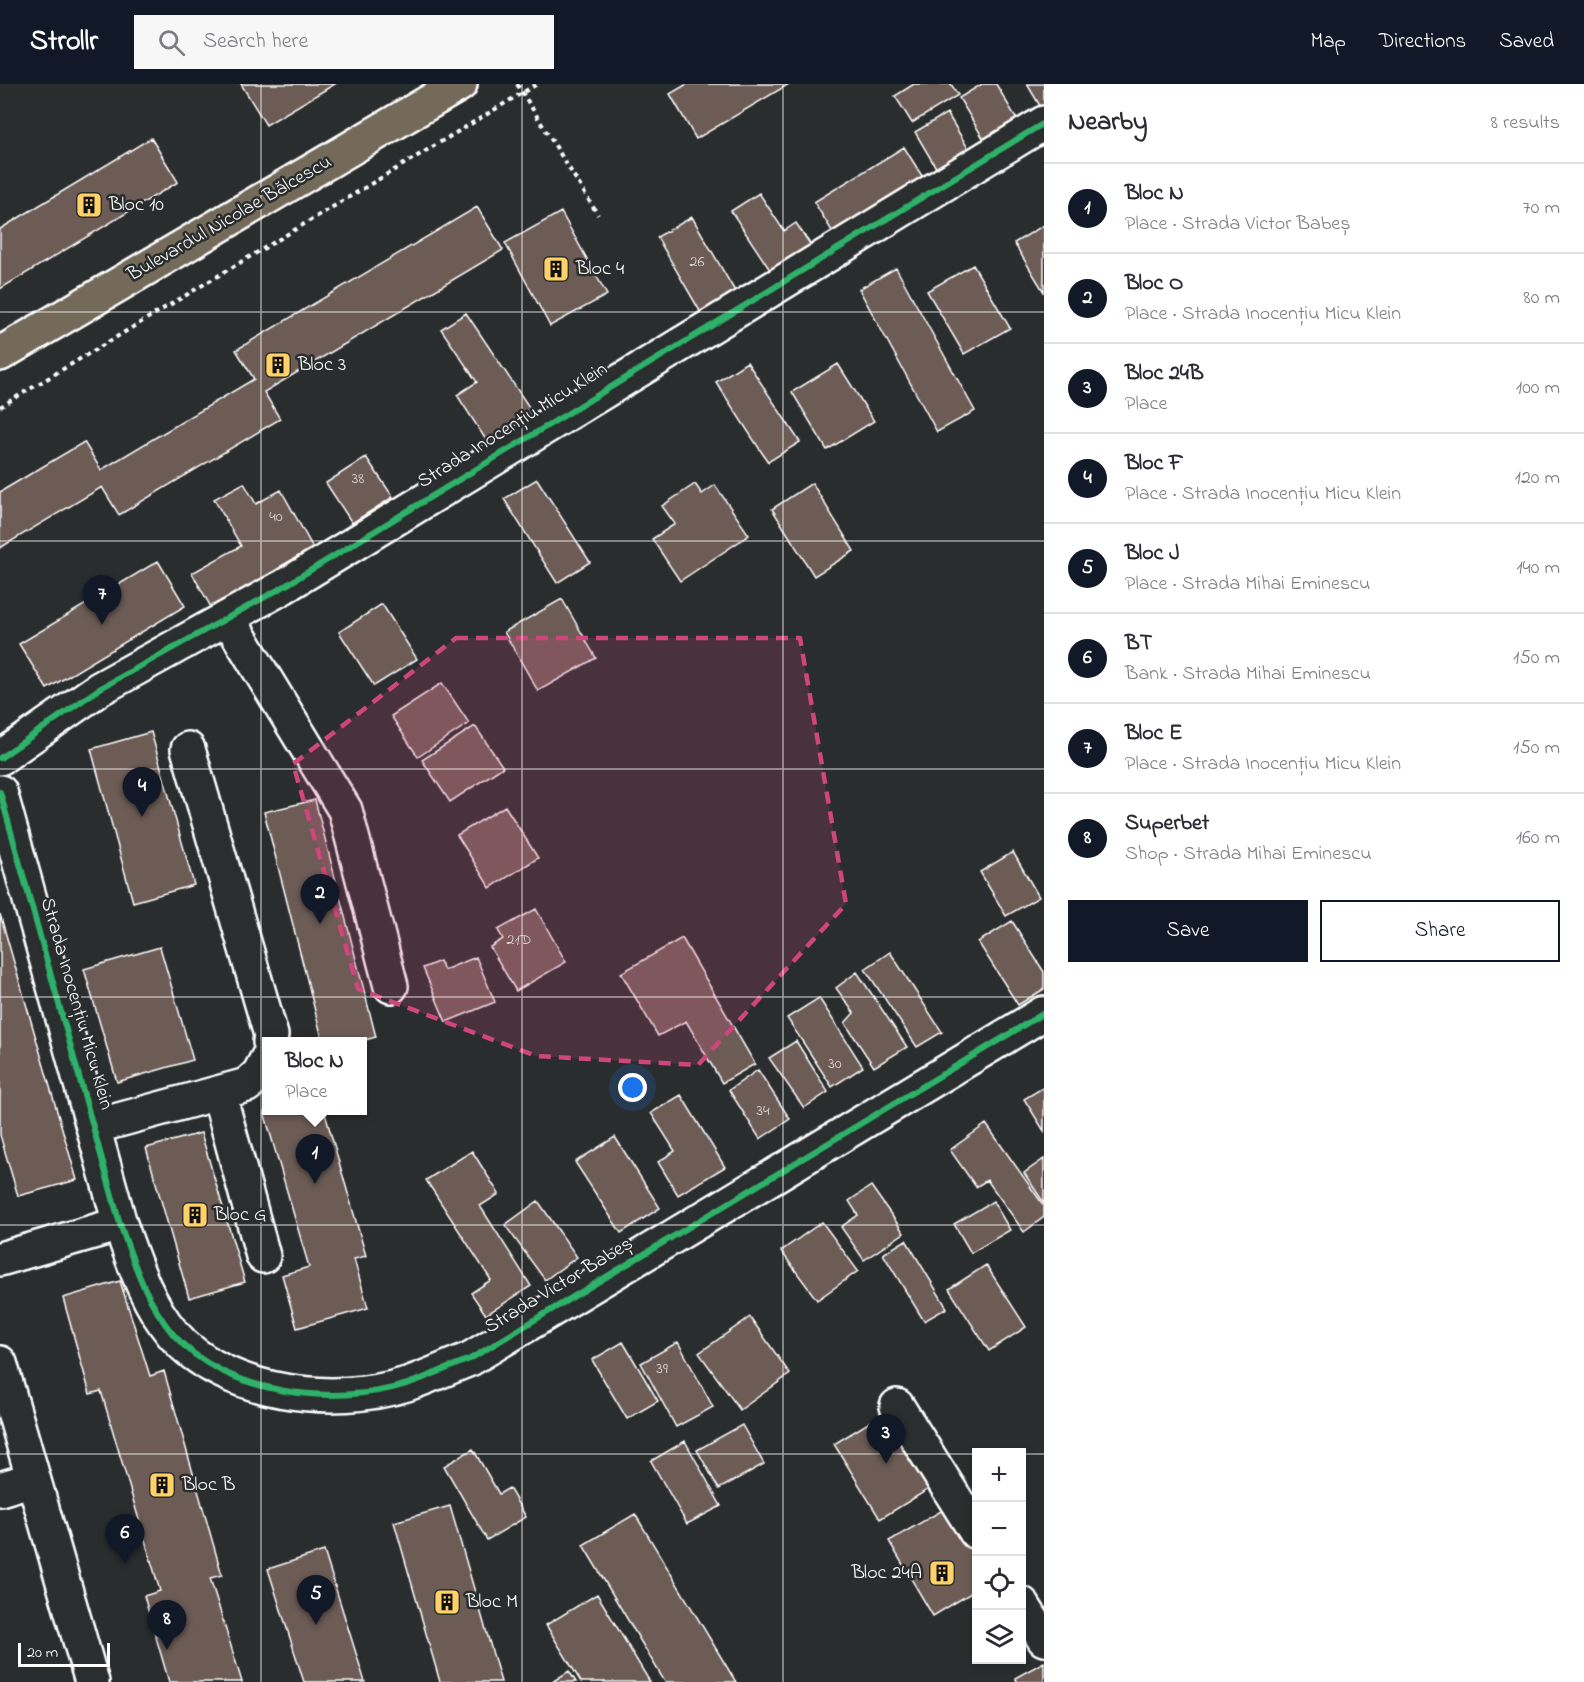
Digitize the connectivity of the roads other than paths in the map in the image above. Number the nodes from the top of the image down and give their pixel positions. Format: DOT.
graph roads {
  1 [pos="460,84"];
  2 [pos="1044,123"];
  3 [pos="0,354"];
  4 [pos="228,618"];
  5 [pos="188,749"];
  6 [pos="0,758"];
  7 [pos="0,792"];
  8 [pos="391,986"];
  9 [pos="1044,1013"];
  10 [pos="271,1037"];
  11 [pos="262,1068"];
  12 [pos="219,1094"];
  13 [pos="93,1127"];
  14 [pos="120,1224"];
  15 [pos="263,1256"];
  16 [pos="0,1259"];
  17 [pos="0,1363"];
  18 [pos="897,1406"];
  19 [pos="33,1479"];
  20 [pos="0,1489"];
  21 [pos="972,1526"];
  22 [pos="1026,1610"];
  23 [pos="1044,1639"];
  24 [pos="92,1682"];
  1 -- 3 [label="main road, Bulevardul Nicolae Bălcescu"];
  2 -- 4 [label="street, Strada Inocențiu Micu Klein"];
  4 -- 6 [label="street, Strada Inocențiu Micu Klein"];
  4 -- 8 [label="street"];
  5 -- 10 [label="street"];
  7 -- 13 [label="street, Strada Inocențiu Micu Klein"];
  9 -- 14 [label="street, Strada Victor Babeș"];
  11 -- 12 [label="street"];
  12 -- 13 [label="street"];
  12 -- 15 [label="street"];
  13 -- 14 [label="street, Strada Inocențiu Micu Klein"];
  14 -- 16 [label="street"];
  17 -- 19 [label="street"];
  18 -- 21 [label="street"];
  19 -- 20 [label="street"];
  19 -- 24 [label="street"];
  22 -- 23 [label="street"];
}
